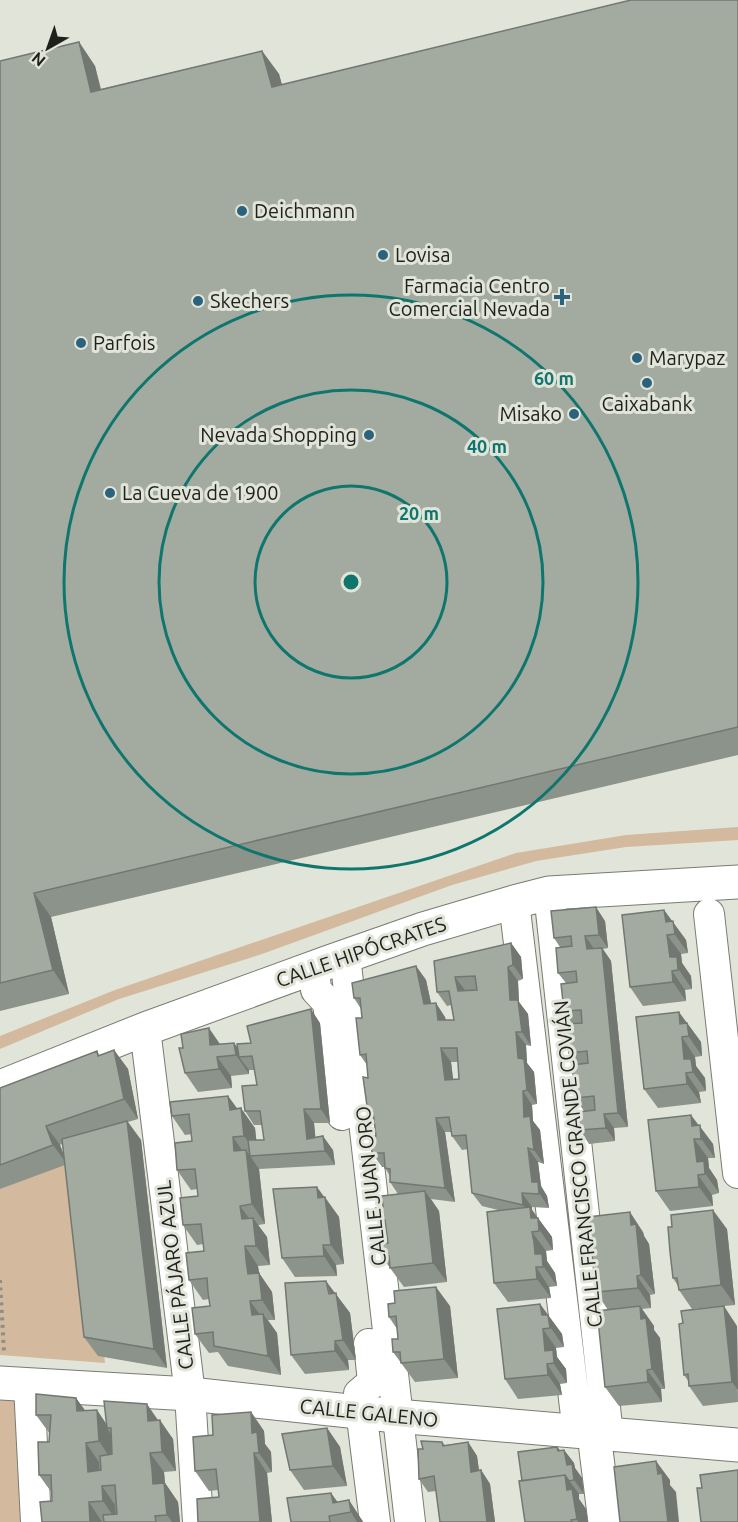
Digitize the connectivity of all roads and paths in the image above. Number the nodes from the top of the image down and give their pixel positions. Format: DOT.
graph roads {
  1 [pos="738,882"];
  2 [pos="549,893"];
  3 [pos="514,902"];
  4 [pos="709,914"];
  5 [pos="345,956"];
  6 [pos="314,967"];
  7 [pos="145,1029"];
  8 [pos="0,1087"];
  9 [pos="738,1173"];
  10 [pos="0,1280"];
  11 [pos="11,1377"];
  12 [pos="190,1394"];
  13 [pos="362,1413"];
  14 [pos="396,1416"];
  15 [pos="593,1434"];
  16 [pos="738,1445"];
  17 [pos="36,1522"];
  18 [pos="198,1522"];
  19 [pos="375,1522"];
  20 [pos="410,1522"];
  21 [pos="605,1522"];
  1 -- 2 [label="street, CALLE HIPÓCRATES"];
  2 -- 3 [label="street, CALLE HIPÓCRATES"];
  2 -- 15 [label="street, CALLE FRANCISCO GRANDE COVIÁN"];
  3 -- 5 [label="street, CALLE HIPÓCRATES"];
  3 -- 15 [label="street, CALLE FRANCISCO GRANDE COVIÁN"];
  4 -- 9 [label="street"];
  5 -- 6 [label="street, CALLE HIPÓCRATES"];
  5 -- 14 [label="street, CALLE JUAN ORO"];
  6 -- 7 [label="street, CALLE HIPÓCRATES"];
  6 -- 13 [label="street, CALLE JUAN ORO"];
  7 -- 8 [label="street, CALLE HIPÓCRATES"];
  7 -- 12 [label="street, CALLE PÁJARO AZUL"];
  10 -- 11 [label="path"];
  11 -- 12 [label="street, CALLE GALENO"];
  11 -- 17 [label="street"];
  12 -- 13 [label="street, CALLE GALENO"];
  12 -- 18 [label="street, CALLE PÁJARO AZUL"];
  13 -- 14 [label="street, CALLE GALENO"];
  13 -- 19 [label="street"];
  14 -- 15 [label="street, CALLE GALENO"];
  14 -- 20 [label="street, CALLE JUAN ORO"];
  15 -- 16 [label="street, CALLE GALENO"];
  15 -- 21 [label="street"];
}
